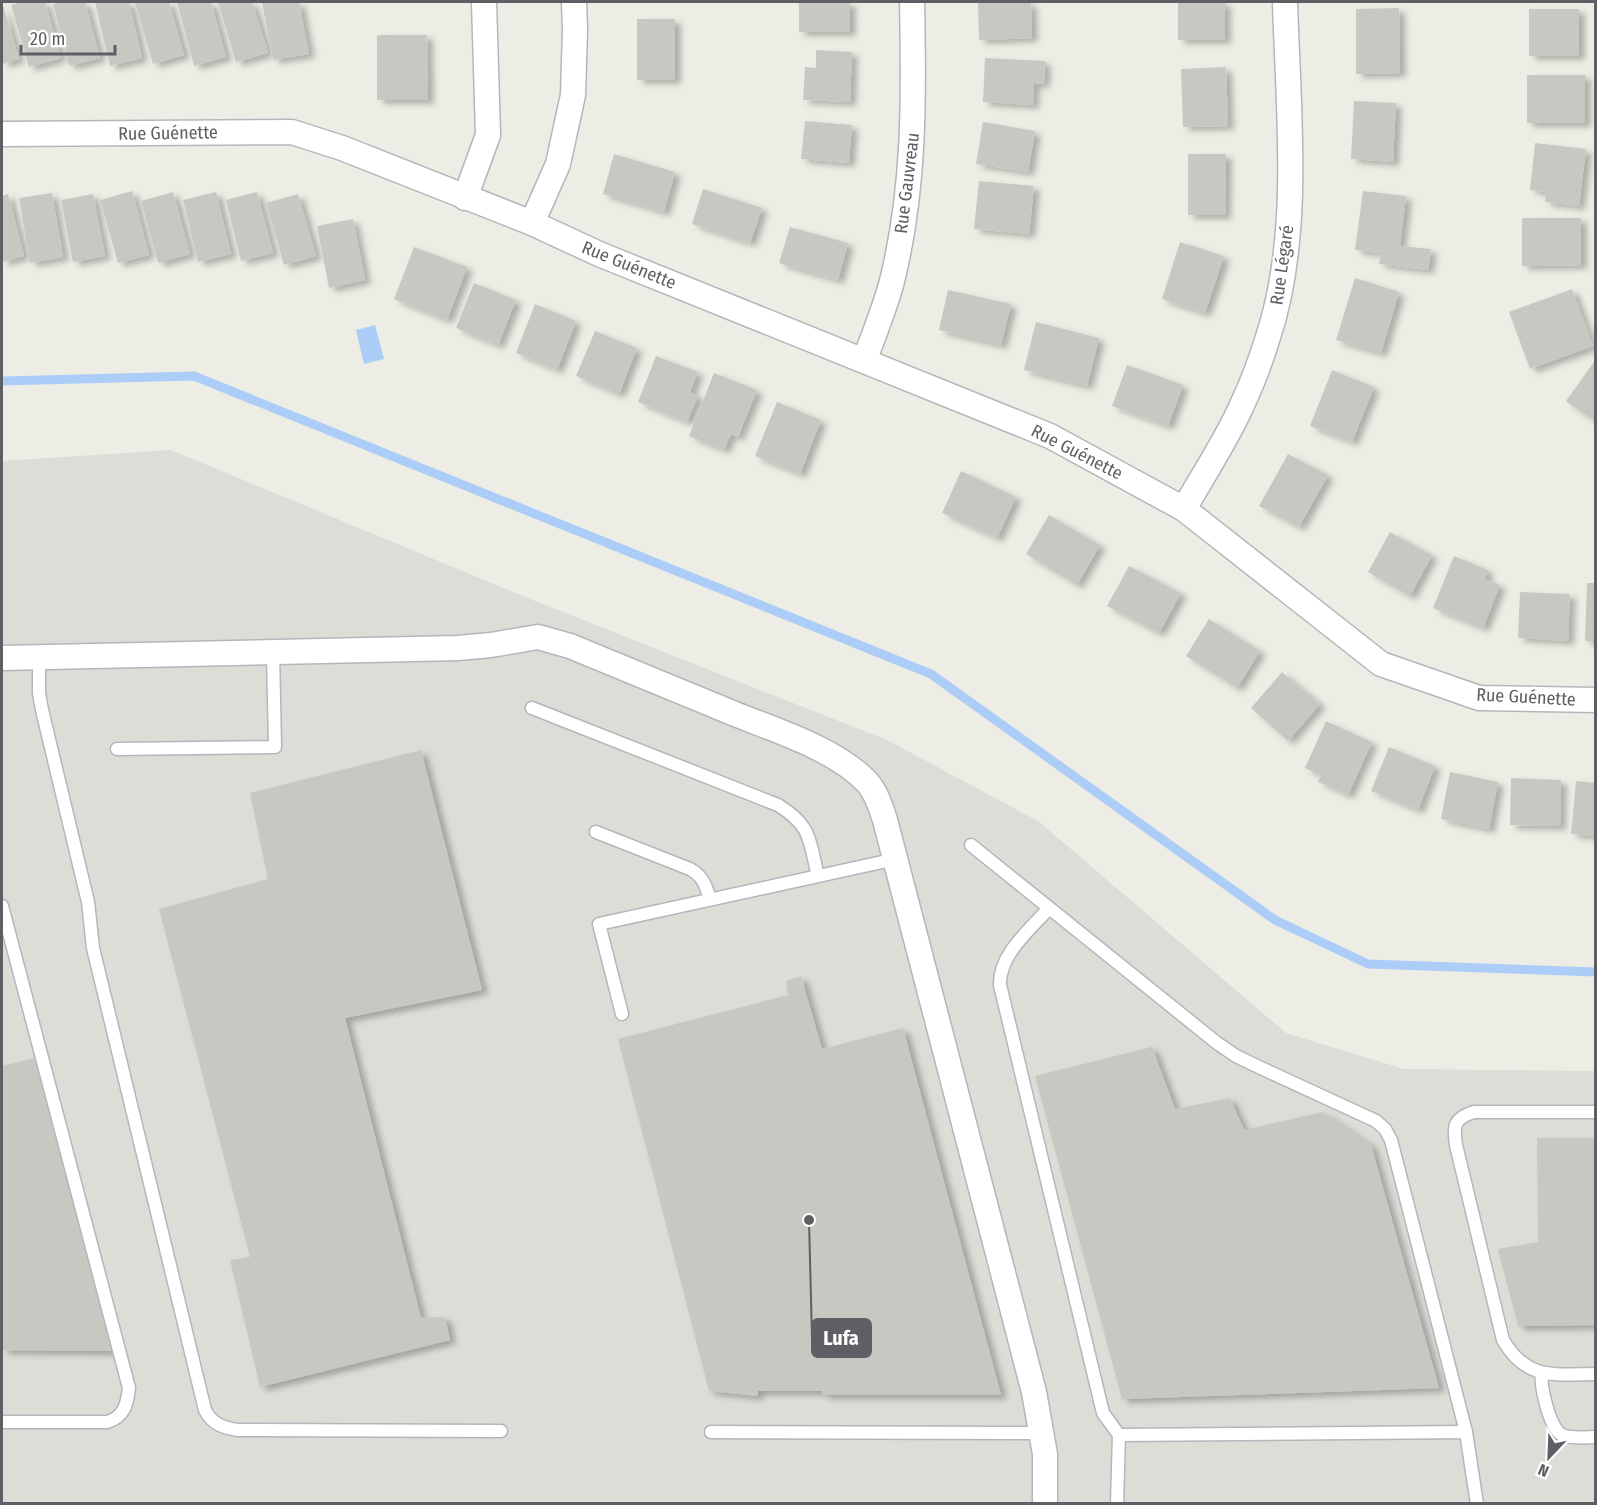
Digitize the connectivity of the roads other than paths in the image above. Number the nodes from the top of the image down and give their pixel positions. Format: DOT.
graph roads {
  1 [pos="484,2"];
  2 [pos="574,2"];
  3 [pos="912,2"];
  4 [pos="1285,2"];
  5 [pos="2,135"];
  6 [pos="465,198"];
  7 [pos="532,223"];
  8 [pos="865,359"];
  9 [pos="1184,508"];
  10 [pos="273,652"];
  11 [pos="39,657"];
  12 [pos="2,658"];
  13 [pos="1596,700"];
  14 [pos="532,708"];
  15 [pos="117,749"];
  16 [pos="596,832"];
  17 [pos="970,845"];
  18 [pos="896,859"];
  19 [pos="818,876"];
  20 [pos="710,899"];
  21 [pos="2,906"];
  22 [pos="1048,908"];
  23 [pos="622,1014"];
  24 [pos="1596,1112"];
  25 [pos="1542,1373"];
  26 [pos="1596,1374"];
  27 [pos="2,1422"];
  28 [pos="501,1431"];
  29 [pos="711,1432"];
  30 [pos="1466,1432"];
  31 [pos="1042,1433"];
  32 [pos="1119,1435"];
  33 [pos="1596,1437"];
  34 [pos="1045,1503"];
  35 [pos="1117,1503"];
  36 [pos="1477,1503"];
  1 -- 6 [label="street"];
  2 -- 7 [label="street"];
  3 -- 8 [label="street, Rue Gauvreau"];
  4 -- 9 [label="street, Rue Légaré"];
  5 -- 6 [label="street, Rue Guénette"];
  6 -- 7 [label="street, Rue Guénette"];
  7 -- 8 [label="street, Rue Guénette"];
  8 -- 9 [label="street, Rue Guénette"];
  9 -- 13 [label="street, Rue Guénette"];
  10 -- 11 [label="street"];
  10 -- 15 [label="lane"];
  10 -- 18 [label="street"];
  11 -- 12 [label="street"];
  11 -- 28 [label="lane"];
  14 -- 19 [label="lane"];
  16 -- 20 [label="lane"];
  17 -- 22 [label="lane"];
  18 -- 19 [label="lane"];
  18 -- 31 [label="street"];
  19 -- 20 [label="lane"];
  20 -- 23 [label="lane"];
  21 -- 27 [label="lane"];
  22 -- 30 [label="lane"];
  22 -- 32 [label="lane"];
  24 -- 25 [label="lane"];
  25 -- 26 [label="lane"];
  25 -- 33 [label="lane"];
  29 -- 31 [label="lane"];
  30 -- 32 [label="lane"];
  30 -- 36 [label="lane"];
  31 -- 34 [label="street"];
  32 -- 35 [label="lane"];
}
